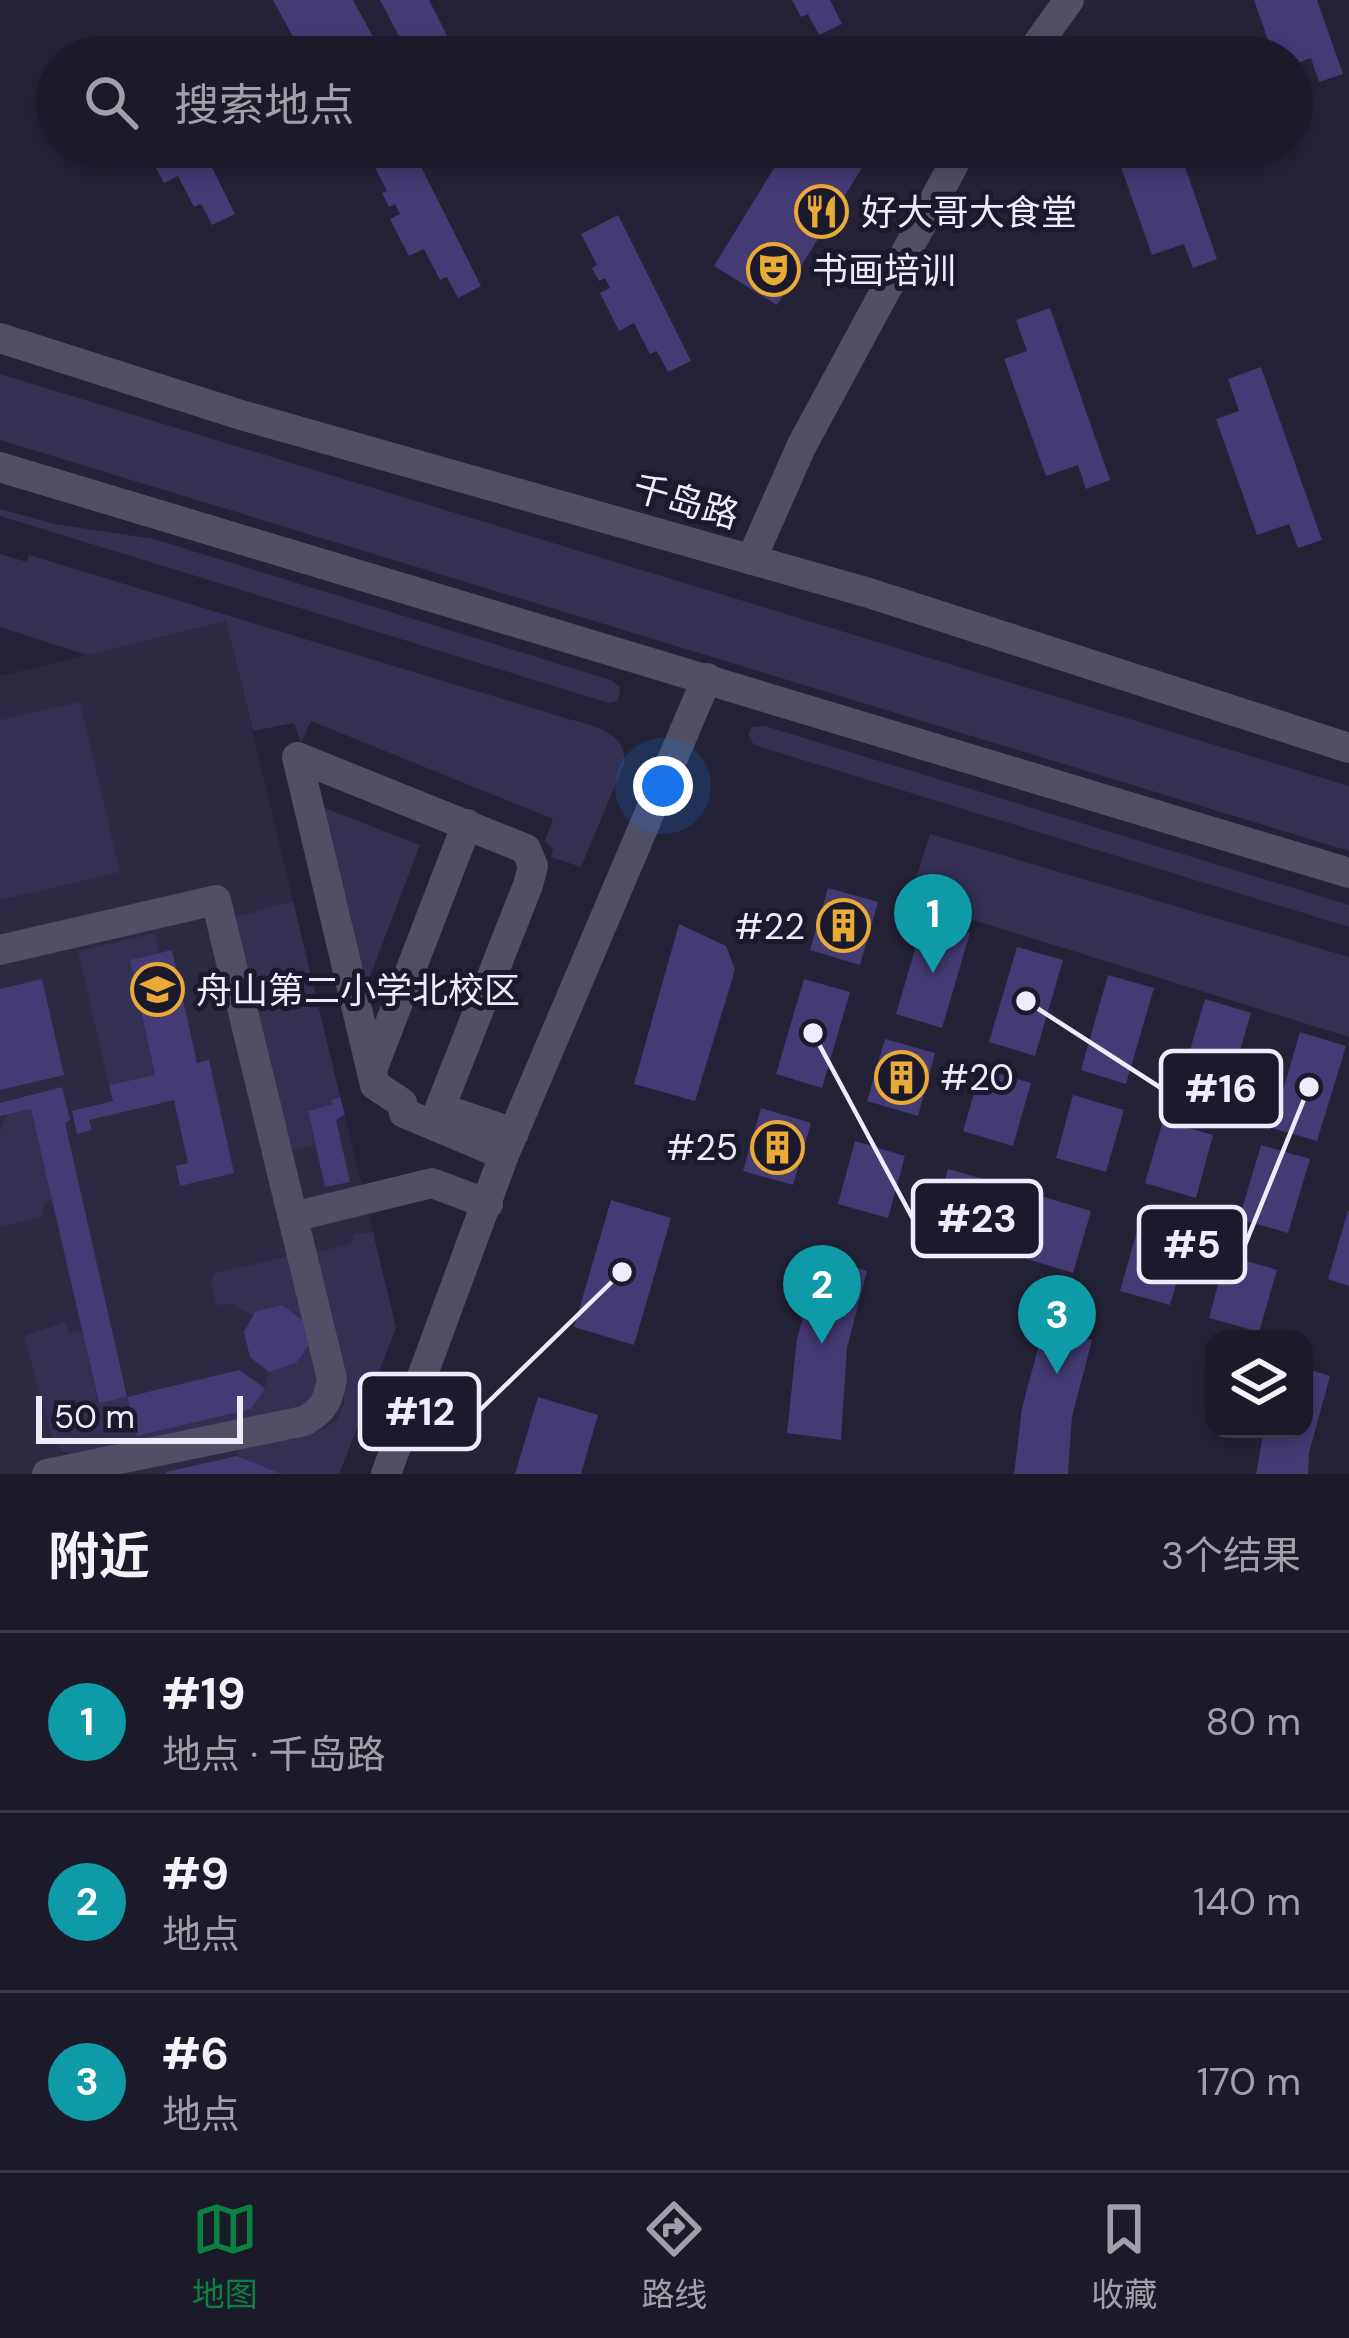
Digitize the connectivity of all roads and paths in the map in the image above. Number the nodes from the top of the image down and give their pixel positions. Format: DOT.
graph roads {
  1 [pos="1069,0"];
  2 [pos="1043,36"];
  3 [pos="952,168"];
  4 [pos="0,338"];
  5 [pos="0,467"];
  6 [pos="751,560"];
  7 [pos="707,679"];
  8 [pos="1349,748"];
  9 [pos="467,824"];
  10 [pos="1349,873"];
  11 [pos="0,950"];
  12 [pos="371,1071"];
  13 [pos="509,1144"];
  14 [pos="488,1204"];
  15 [pos="293,1216"];
  16 [pos="47,1474"];
  17 [pos="386,1474"];
  1 -- 2 [label="street"];
  3 -- 6 [label="street"];
  4 -- 6 [label="street, 千岛路"];
  5 -- 7 [label="street"];
  6 -- 8 [label="street, 千岛路"];
  7 -- 10 [label="street"];
  7 -- 13 [label="street"];
  9 -- 12 [label="street"];
  9 -- 12 [label="street"];
  9 -- 13 [label="street"];
  11 -- 15 [label="street"];
  12 -- 13 [label="street"];
  13 -- 14 [label="street"];
  14 -- 15 [label="street"];
  14 -- 17 [label="street"];
  15 -- 16 [label="street"];
}
